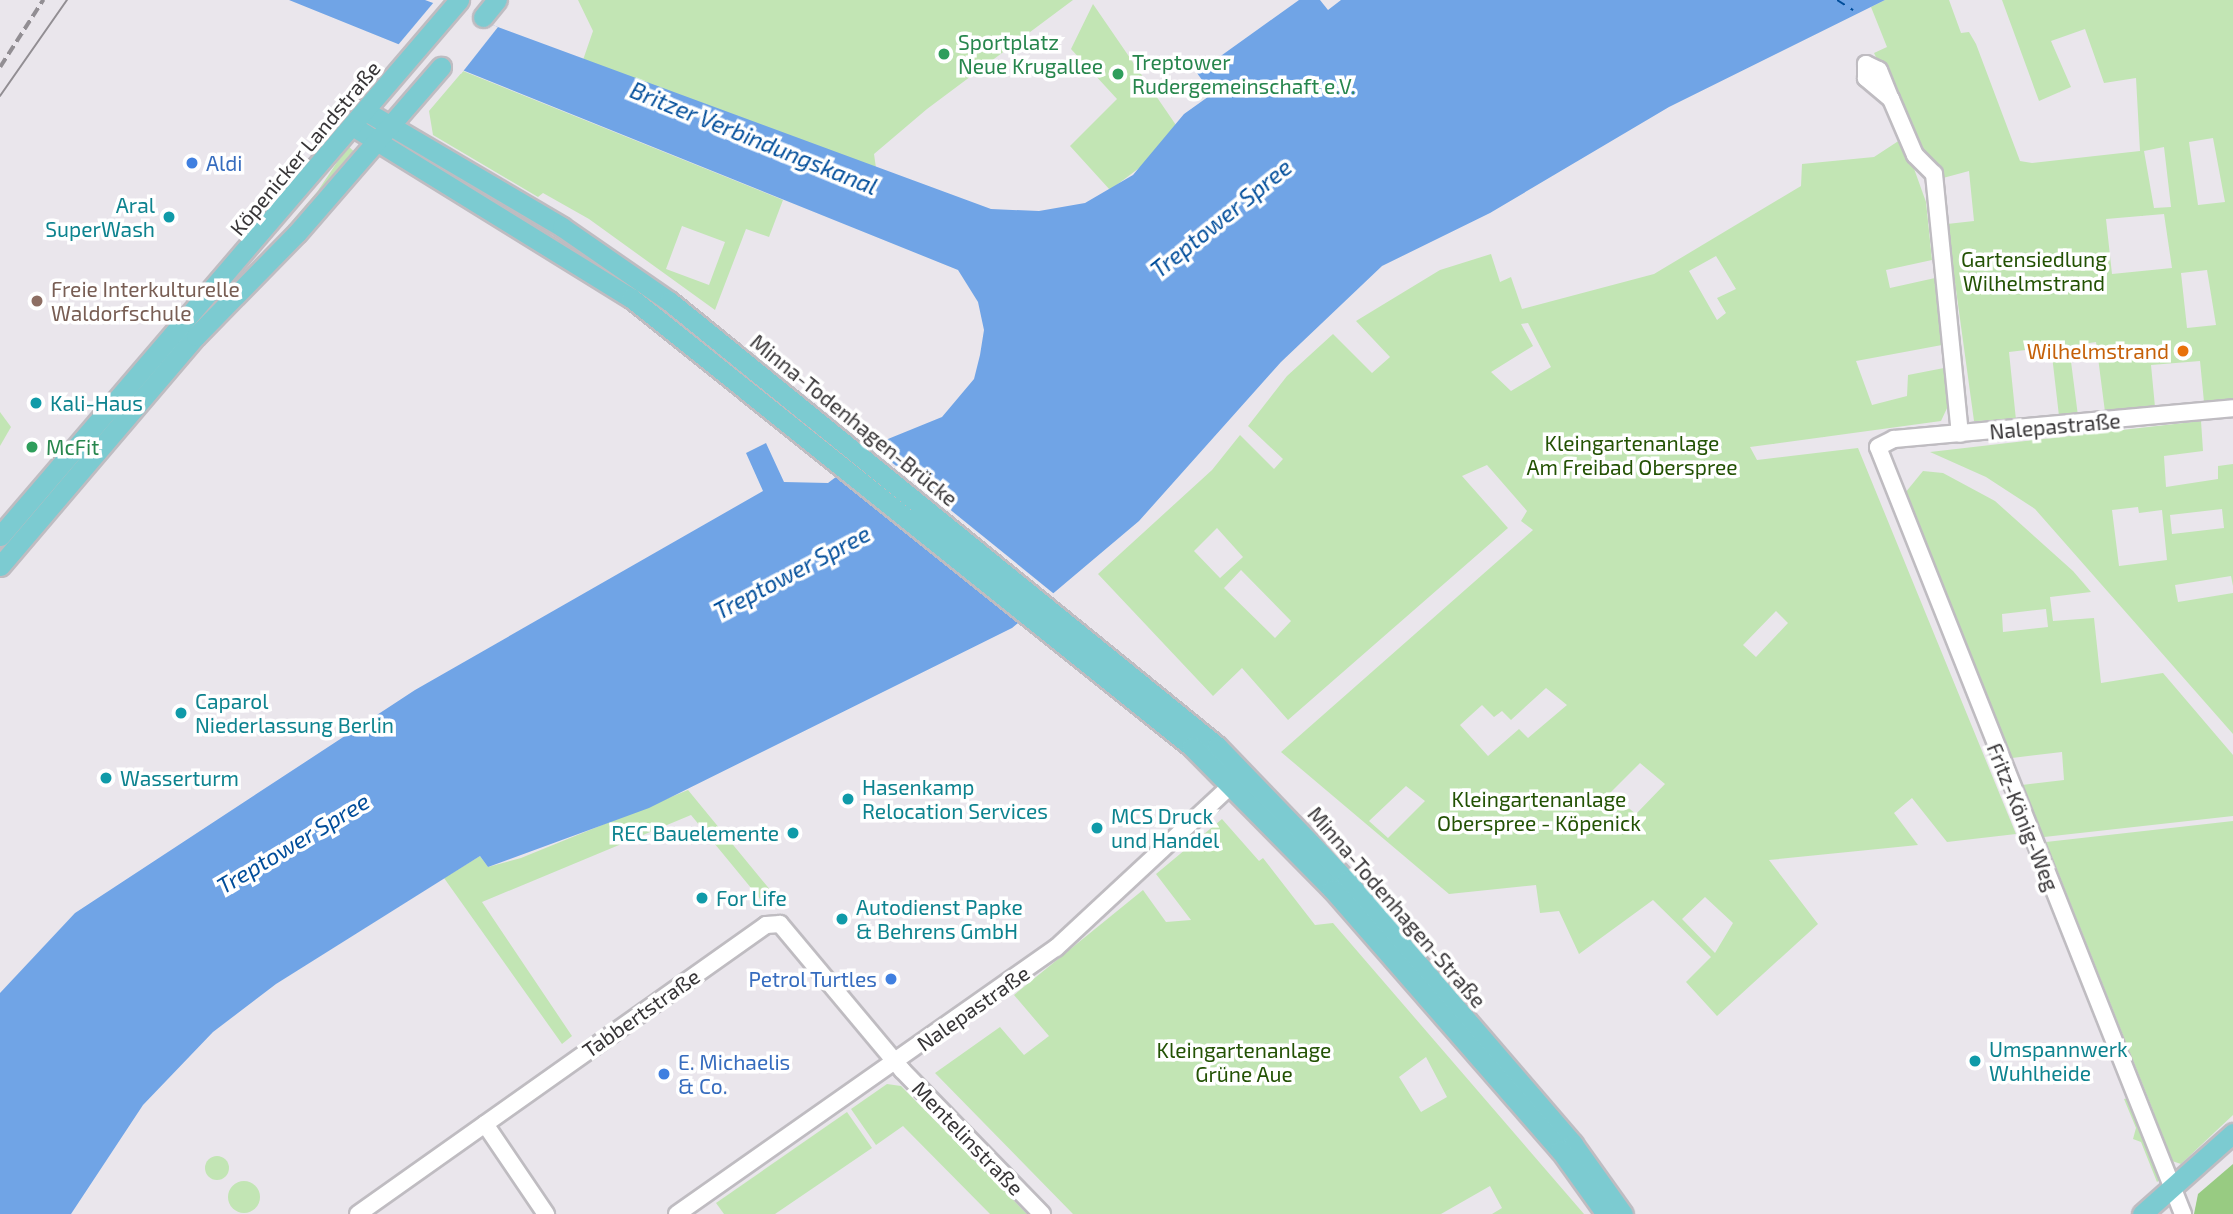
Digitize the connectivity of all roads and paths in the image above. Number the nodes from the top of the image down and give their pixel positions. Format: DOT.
graph roads {
  1 [pos="497,0"];
  2 [pos="457,2"];
  3 [pos="483,17"];
  4 [pos="441,67"];
  5 [pos="1891,99"];
  6 [pos="368,112"];
  7 [pos="354,127"];
  8 [pos="386,134"];
  9 [pos="190,329"];
  10 [pos="2233,408"];
  11 [pos="1959,434"];
  12 [pos="1878,447"];
  13 [pos="0,536"];
  14 [pos="0,566"];
  15 [pos="1110,657"];
  16 [pos="1098,673"];
  17 [pos="1238,779"];
  18 [pos="895,1062"];
  19 [pos="485,1124"];
  20 [pos="2233,1133"];
  21 [pos="2233,1147"];
  22 [pos="2177,1200"];
  23 [pos="358,1214"];
  24 [pos="546,1214"];
  25 [pos="677,1214"];
  26 [pos="1042,1214"];
  27 [pos="1606,1214"];
  28 [pos="1623,1214"];
  29 [pos="2142,1214"];
  30 [pos="2160,1214"];
  1 -- 3 [label="main road"];
  2 -- 6 [label="main road, Köpenicker Landstraße"];
  4 -- 8 [label="main road"];
  5 -- 11 [label="street"];
  6 -- 7 [label="main road, Köpenicker Landstraße"];
  6 -- 8 [label="main road"];
  7 -- 8 [label="main road"];
  7 -- 9 [label="main road, Köpenicker Landstraße"];
  8 -- 9 [label="main road"];
  8 -- 15 [label="main road, Minna-Todenhagen-Brücke"];
  8 -- 16 [label="main road, Minna-Todenhagen-Brücke"];
  9 -- 13 [label="main road"];
  9 -- 14 [label="main road"];
  10 -- 11 [label="street, Nalepastraße"];
  11 -- 12 [label="street, Nalepastraße"];
  12 -- 22 [label="street, Fritz-König-Weg"];
  15 -- 17 [label="main road, Minna-Todenhagen-Straße"];
  16 -- 17 [label="main road, Minna-Todenhagen-Straße"];
  17 -- 18 [label="street, Nalepastraße"];
  17 -- 27 [label="main road, Minna-Todenhagen-Straße"];
  17 -- 28 [label="main road, Minna-Todenhagen-Straße"];
  18 -- 19 [label="street, Tabbertstraße"];
  18 -- 25 [label="street, Nalepastraße"];
  18 -- 26 [label="street, Mentelinstraße"];
  19 -- 23 [label="street, Tabbertstraße"];
  19 -- 24 [label="street"];
  20 -- 22 [label="main road"];
  21 -- 22 [label="main road"];
  22 -- 29 [label="main road"];
  22 -- 30 [label="main road"];
}
